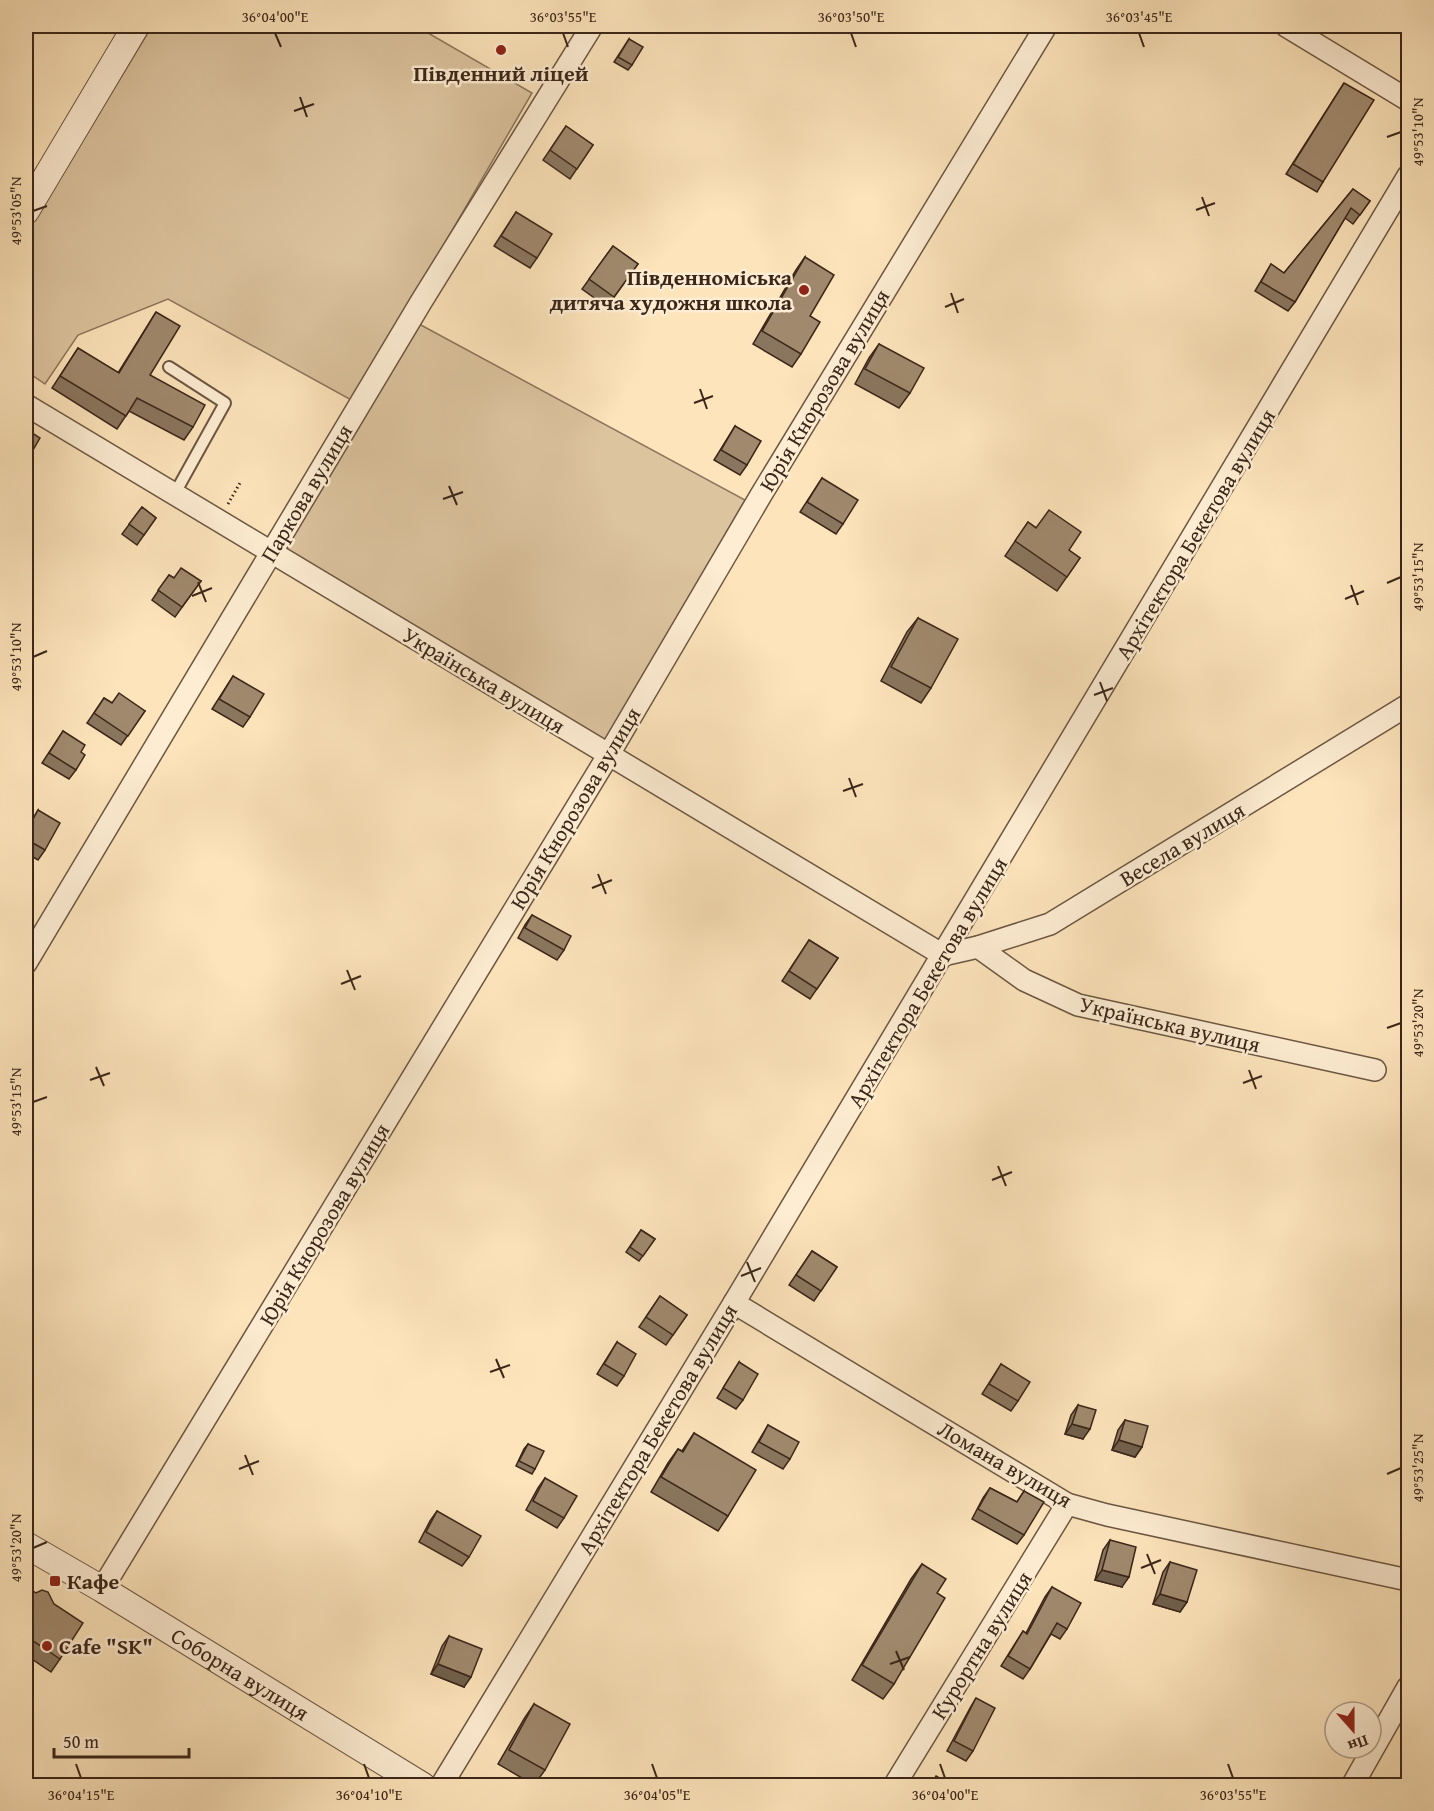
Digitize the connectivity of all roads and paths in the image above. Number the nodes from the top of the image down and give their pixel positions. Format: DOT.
graph roads {
  1 [pos="136,26"];
  2 [pos="592,26"];
  3 [pos="1046,26"];
  4 [pos="1286,26"];
  5 [pos="1408,100"];
  6 [pos="1408,176"];
  7 [pos="26,211"];
  8 [pos="170,367"];
  9 [pos="26,405"];
  10 [pos="174,495"];
  11 [pos="270,553"];
  12 [pos="1408,705"];
  13 [pos="609,754"];
  14 [pos="978,947"];
  15 [pos="943,955"];
  16 [pos="26,963"];
  17 [pos="1375,1070"];
  18 [pos="734,1303"];
  19 [pos="1067,1504"];
  20 [pos="26,1545"];
  21 [pos="1408,1580"];
  22 [pos="102,1589"];
  23 [pos="1408,1687"];
  24 [pos="423,1785"];
  25 [pos="441,1785"];
  26 [pos="894,1785"];
  27 [pos="1352,1785"];
  1 -- 7 [label="street"];
  2 -- 11 [label="street, Паркова вулиця"];
  3 -- 13 [label="street, Юрія Кнорозова вулиця"];
  4 -- 5 [label="street"];
  6 -- 15 [label="street, Архітектора Бекетова вулиця"];
  8 -- 10 [label="lane"];
  9 -- 10 [label="street, Українська вулиця"];
  10 -- 11 [label="street, Українська вулиця"];
  11 -- 13 [label="street, Українська вулиця"];
  11 -- 16 [label="street, Паркова вулиця"];
  12 -- 14 [label="street, Весела вулиця"];
  13 -- 15 [label="street, Українська вулиця"];
  13 -- 22 [label="street, Юрія Кнорозова вулиця"];
  14 -- 15 [label="street, Весела вулиця"];
  14 -- 17 [label="street, Українська вулиця"];
  15 -- 18 [label="street, Архітектора Бекетова вулиця"];
  18 -- 19 [label="street, Ломана вулиця"];
  18 -- 25 [label="street, Архітектора Бекетова вулиця"];
  19 -- 21 [label="street, Ломана вулиця"];
  19 -- 26 [label="street, Курортна вулиця"];
  20 -- 22 [label="street, Соборна вулиця"];
  22 -- 24 [label="street, Соборна вулиця"];
  23 -- 27 [label="street"];
}
